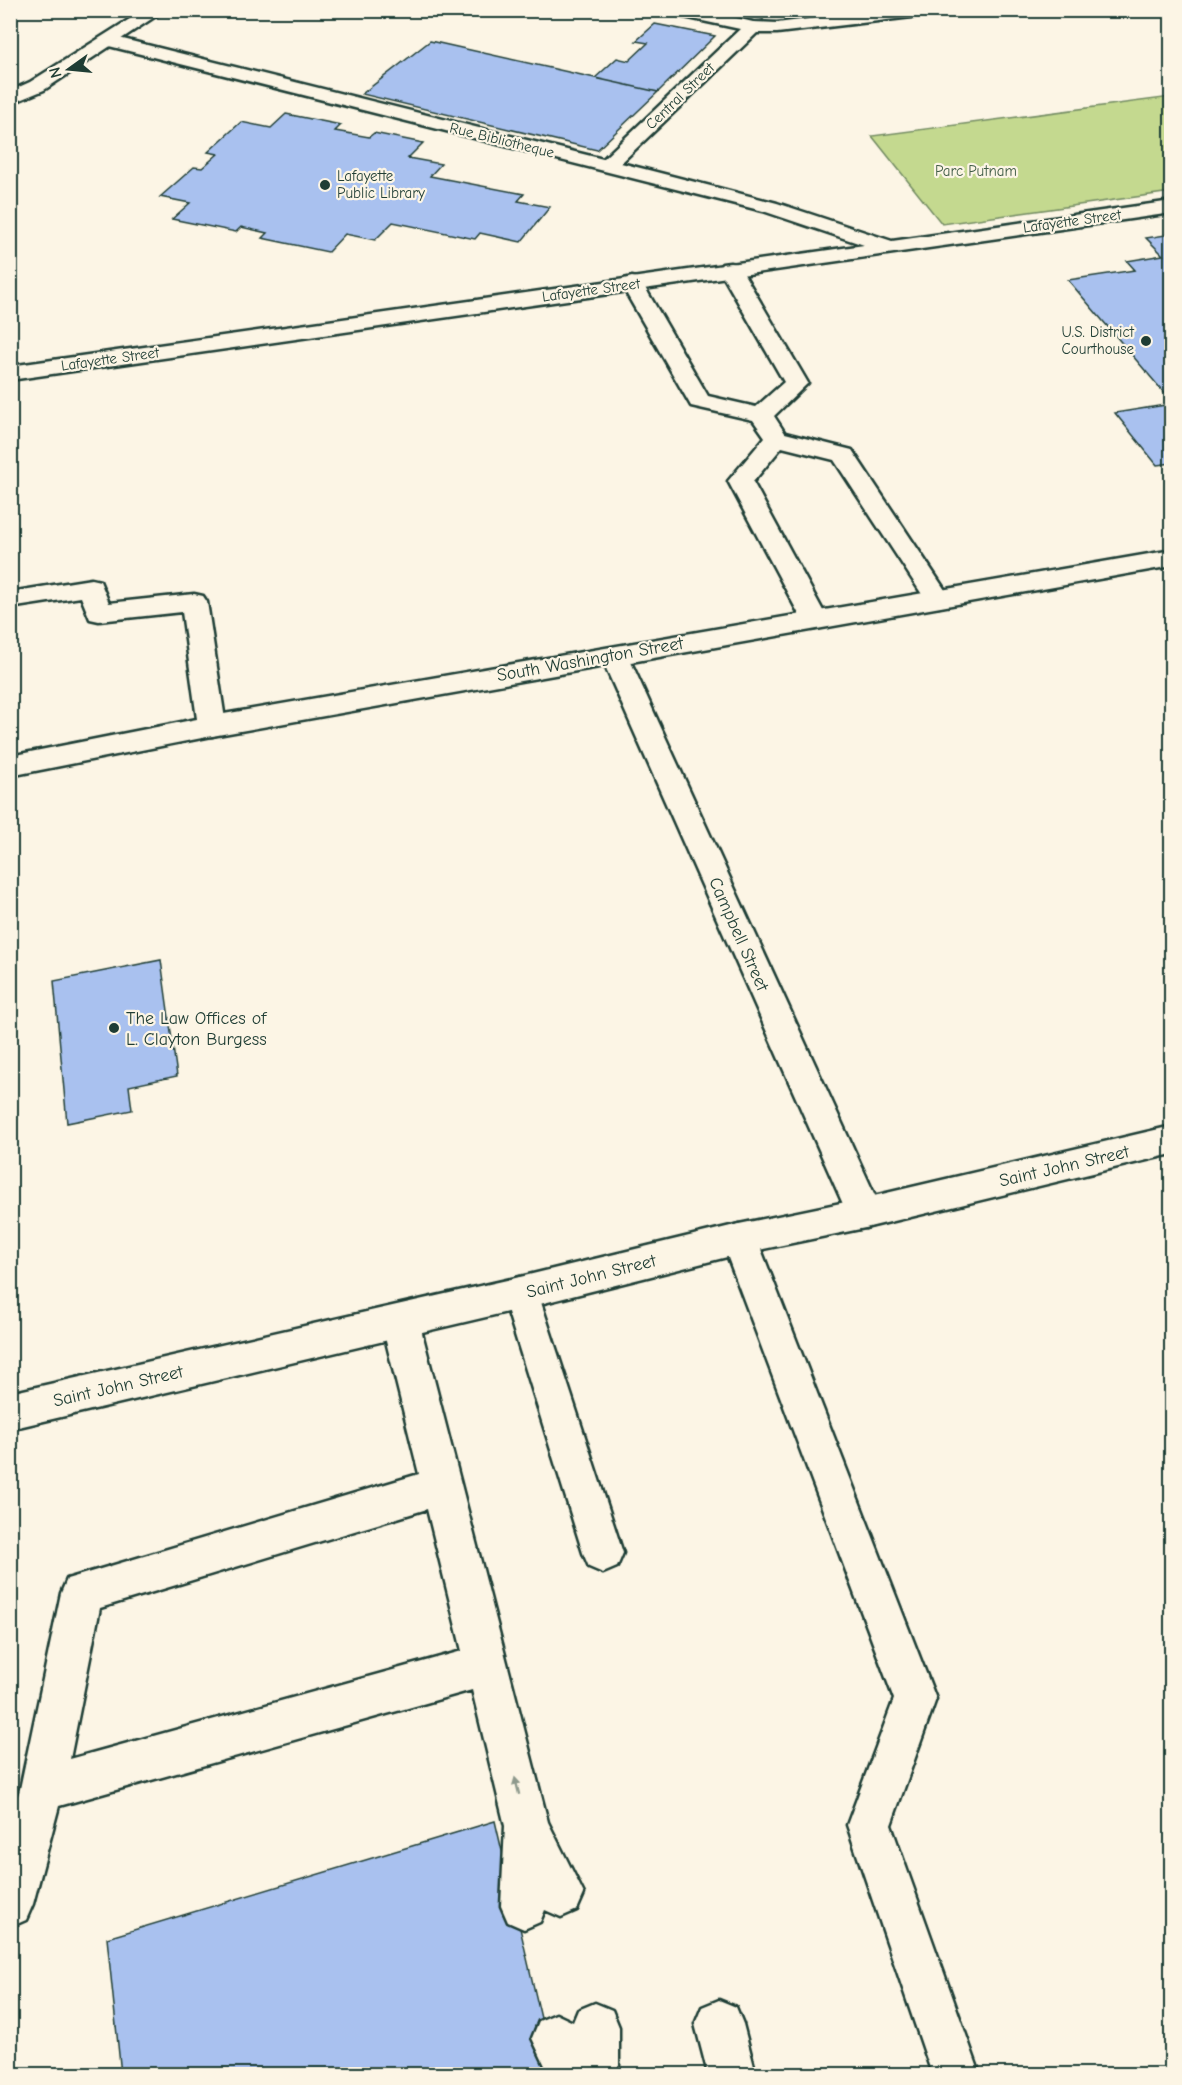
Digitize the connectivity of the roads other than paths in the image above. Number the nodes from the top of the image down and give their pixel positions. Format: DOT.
graph roads {
  1 [pos="157,10"];
  2 [pos="676,10"];
  3 [pos="929,10"];
  4 [pos="753,27"];
  5 [pos="111,41"];
  6 [pos="15,106"];
  7 [pos="607,166"];
  8 [pos="1172,207"];
  9 [pos="891,247"];
  10 [pos="730,269"];
  11 [pos="632,284"];
  12 [pos="10,373"];
  13 [pos="761,415"];
  14 [pos="777,438"];
  15 [pos="1172,558"];
  16 [pos="938,599"];
  17 [pos="10,600"];
  18 [pos="815,620"];
  19 [pos="614,655"];
  20 [pos="212,726"];
  21 [pos="10,766"];
  22 [pos="1172,1140"];
  23 [pos="865,1213"];
  24 [pos="740,1239"];
  25 [pos="520,1293"];
  26 [pos="400,1321"];
  27 [pos="10,1411"];
  28 [pos="441,1486"];
  29 [pos="603,1553"];
  30 [pos="486,1665"];
  31 [pos="42,1789"];
  32 [pos="542,1900"];
  33 [pos="10,1904"];
  34 [pos="718,2024"];
  35 [pos="575,2046"];
  36 [pos="595,2074"];
  37 [pos="732,2074"];
  38 [pos="956,2074"];
  1 -- 5 [label="street"];
  2 -- 4 [label="street"];
  3 -- 4 [label="street"];
  4 -- 7 [label="street, Central Street"];
  5 -- 6 [label="street"];
  5 -- 7 [label="street, Rue Bibliotheque"];
  7 -- 9 [label="street, Rue Bibliotheque"];
  8 -- 9 [label="street, Lafayette Street"];
  9 -- 10 [label="street, Lafayette Street"];
  10 -- 11 [label="street, Lafayette Street"];
  10 -- 13 [label="street"];
  11 -- 12 [label="street, Lafayette Street"];
  11 -- 13 [label="street"];
  13 -- 14 [label="street"];
  14 -- 16 [label="street"];
  14 -- 18 [label="street"];
  15 -- 16 [label="street, South Washington Street"];
  16 -- 18 [label="street, South Washington Street"];
  17 -- 20 [label="street"];
  18 -- 19 [label="street, South Washington Street"];
  19 -- 20 [label="street, South Washington Street"];
  19 -- 23 [label="street, Campbell Street"];
  20 -- 21 [label="street, South Washington Street"];
  22 -- 23 [label="street, Saint John Street"];
  23 -- 24 [label="street, Saint John Street"];
  24 -- 25 [label="street, Saint John Street"];
  24 -- 38 [label="street"];
  25 -- 26 [label="street, Saint John Street"];
  25 -- 29 [label="street"];
  26 -- 27 [label="street, Saint John Street"];
  26 -- 28 [label="street"];
  28 -- 30 [label="street"];
  28 -- 31 [label="street"];
  30 -- 31 [label="street"];
  32 -- 30 [label="street, one-way"];
  31 -- 33 [label="street"];
  34 -- 37 [label="street"];
  35 -- 36 [label="street"];
}
